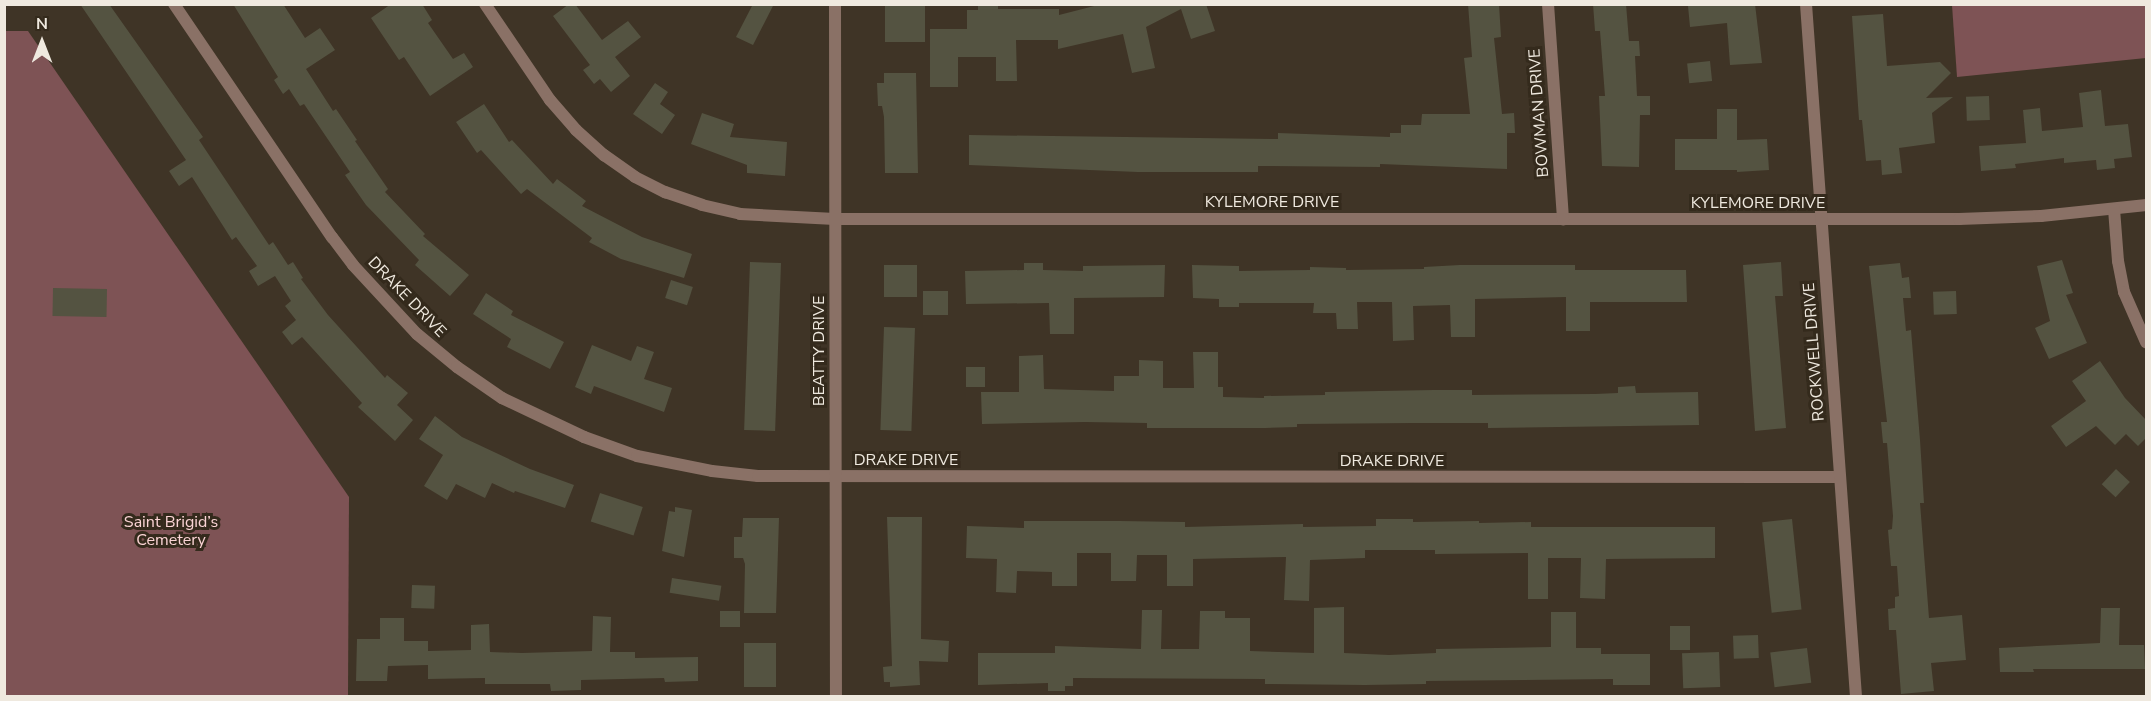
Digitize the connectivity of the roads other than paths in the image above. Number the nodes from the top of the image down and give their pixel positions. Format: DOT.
graph roads {
  1 [pos="174,4"];
  2 [pos="485,4"];
  3 [pos="835,4"];
  4 [pos="1548,4"];
  5 [pos="1806,4"];
  6 [pos="2146,206"];
  7 [pos="2114,209"];
  8 [pos="835,219"];
  9 [pos="1563,219"];
  10 [pos="1821,219"];
  11 [pos="2146,342"];
  12 [pos="835,477"];
  13 [pos="1840,477"];
  14 [pos="836,696"];
  15 [pos="1856,696"];
  1 -- 12 [label="street, DRAKE DRIVE"];
  2 -- 8 [label="street, KYLEMORE DRIVE"];
  3 -- 8 [label="street, BEATTY DRIVE"];
  4 -- 9 [label="street, BOWMAN DRIVE"];
  5 -- 10 [label="street, ROCKWELL DRIVE"];
  6 -- 7 [label="street, KYLEMORE DRIVE"];
  7 -- 10 [label="street, KYLEMORE DRIVE"];
  7 -- 11 [label="street"];
  8 -- 9 [label="street, KYLEMORE DRIVE"];
  8 -- 12 [label="street, BEATTY DRIVE"];
  9 -- 10 [label="street, KYLEMORE DRIVE"];
  10 -- 13 [label="street, ROCKWELL DRIVE"];
  12 -- 13 [label="street, DRAKE DRIVE"];
  12 -- 14 [label="street, BEATTY DRIVE"];
  13 -- 15 [label="street, ROCKWELL DRIVE"];
}
